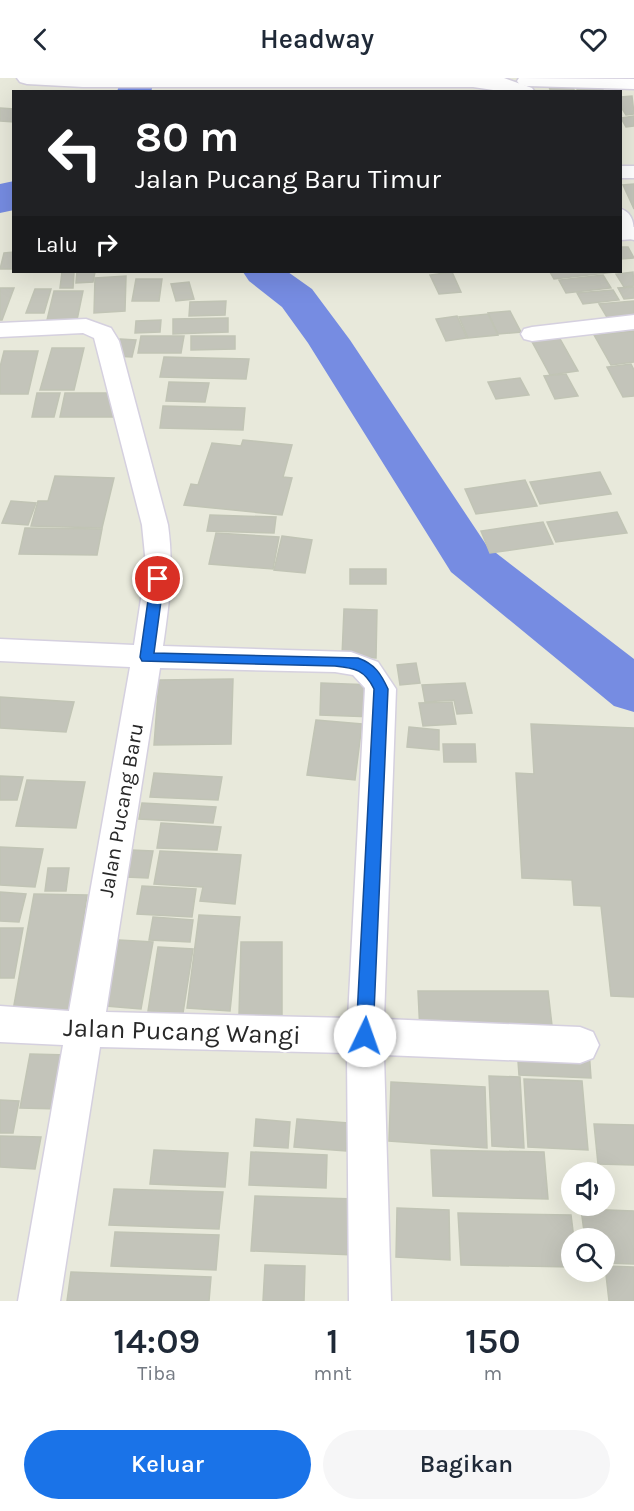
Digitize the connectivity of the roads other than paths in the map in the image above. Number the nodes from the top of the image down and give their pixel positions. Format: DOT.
graph roads {
  1 [pos="27,78"];
  2 [pos="524,84"];
  3 [pos="634,84"];
  4 [pos="622,217"];
  5 [pos="634,233"];
  6 [pos="634,322"];
  7 [pos="0,330"];
  8 [pos="532,334"];
  9 [pos="0,650"];
  10 [pos="147,657"];
  11 [pos="0,1024"];
  12 [pos="84,1029"];
  13 [pos="365,1036"];
  14 [pos="580,1045"];
  15 [pos="39,1301"];
  16 [pos="370,1301"];
  1 -- 2 [label="main road"];
  2 -- 3 [label="street"];
  4 -- 5 [label="main road"];
  6 -- 8 [label="street"];
  7 -- 10 [label="street, Jalan Pucang Baru"];
  9 -- 10 [label="street"];
  10 -- 12 [label="street, Jalan Pucang Baru"];
  10 -- 13 [label="street"];
  11 -- 12 [label="street, Jalan Pucang Wangi"];
  12 -- 13 [label="street, Jalan Pucang Wangi"];
  12 -- 15 [label="street, Jalan Pucang Baru"];
  13 -- 14 [label="street, Jalan Pucang Wangi"];
  13 -- 16 [label="street"];
}
